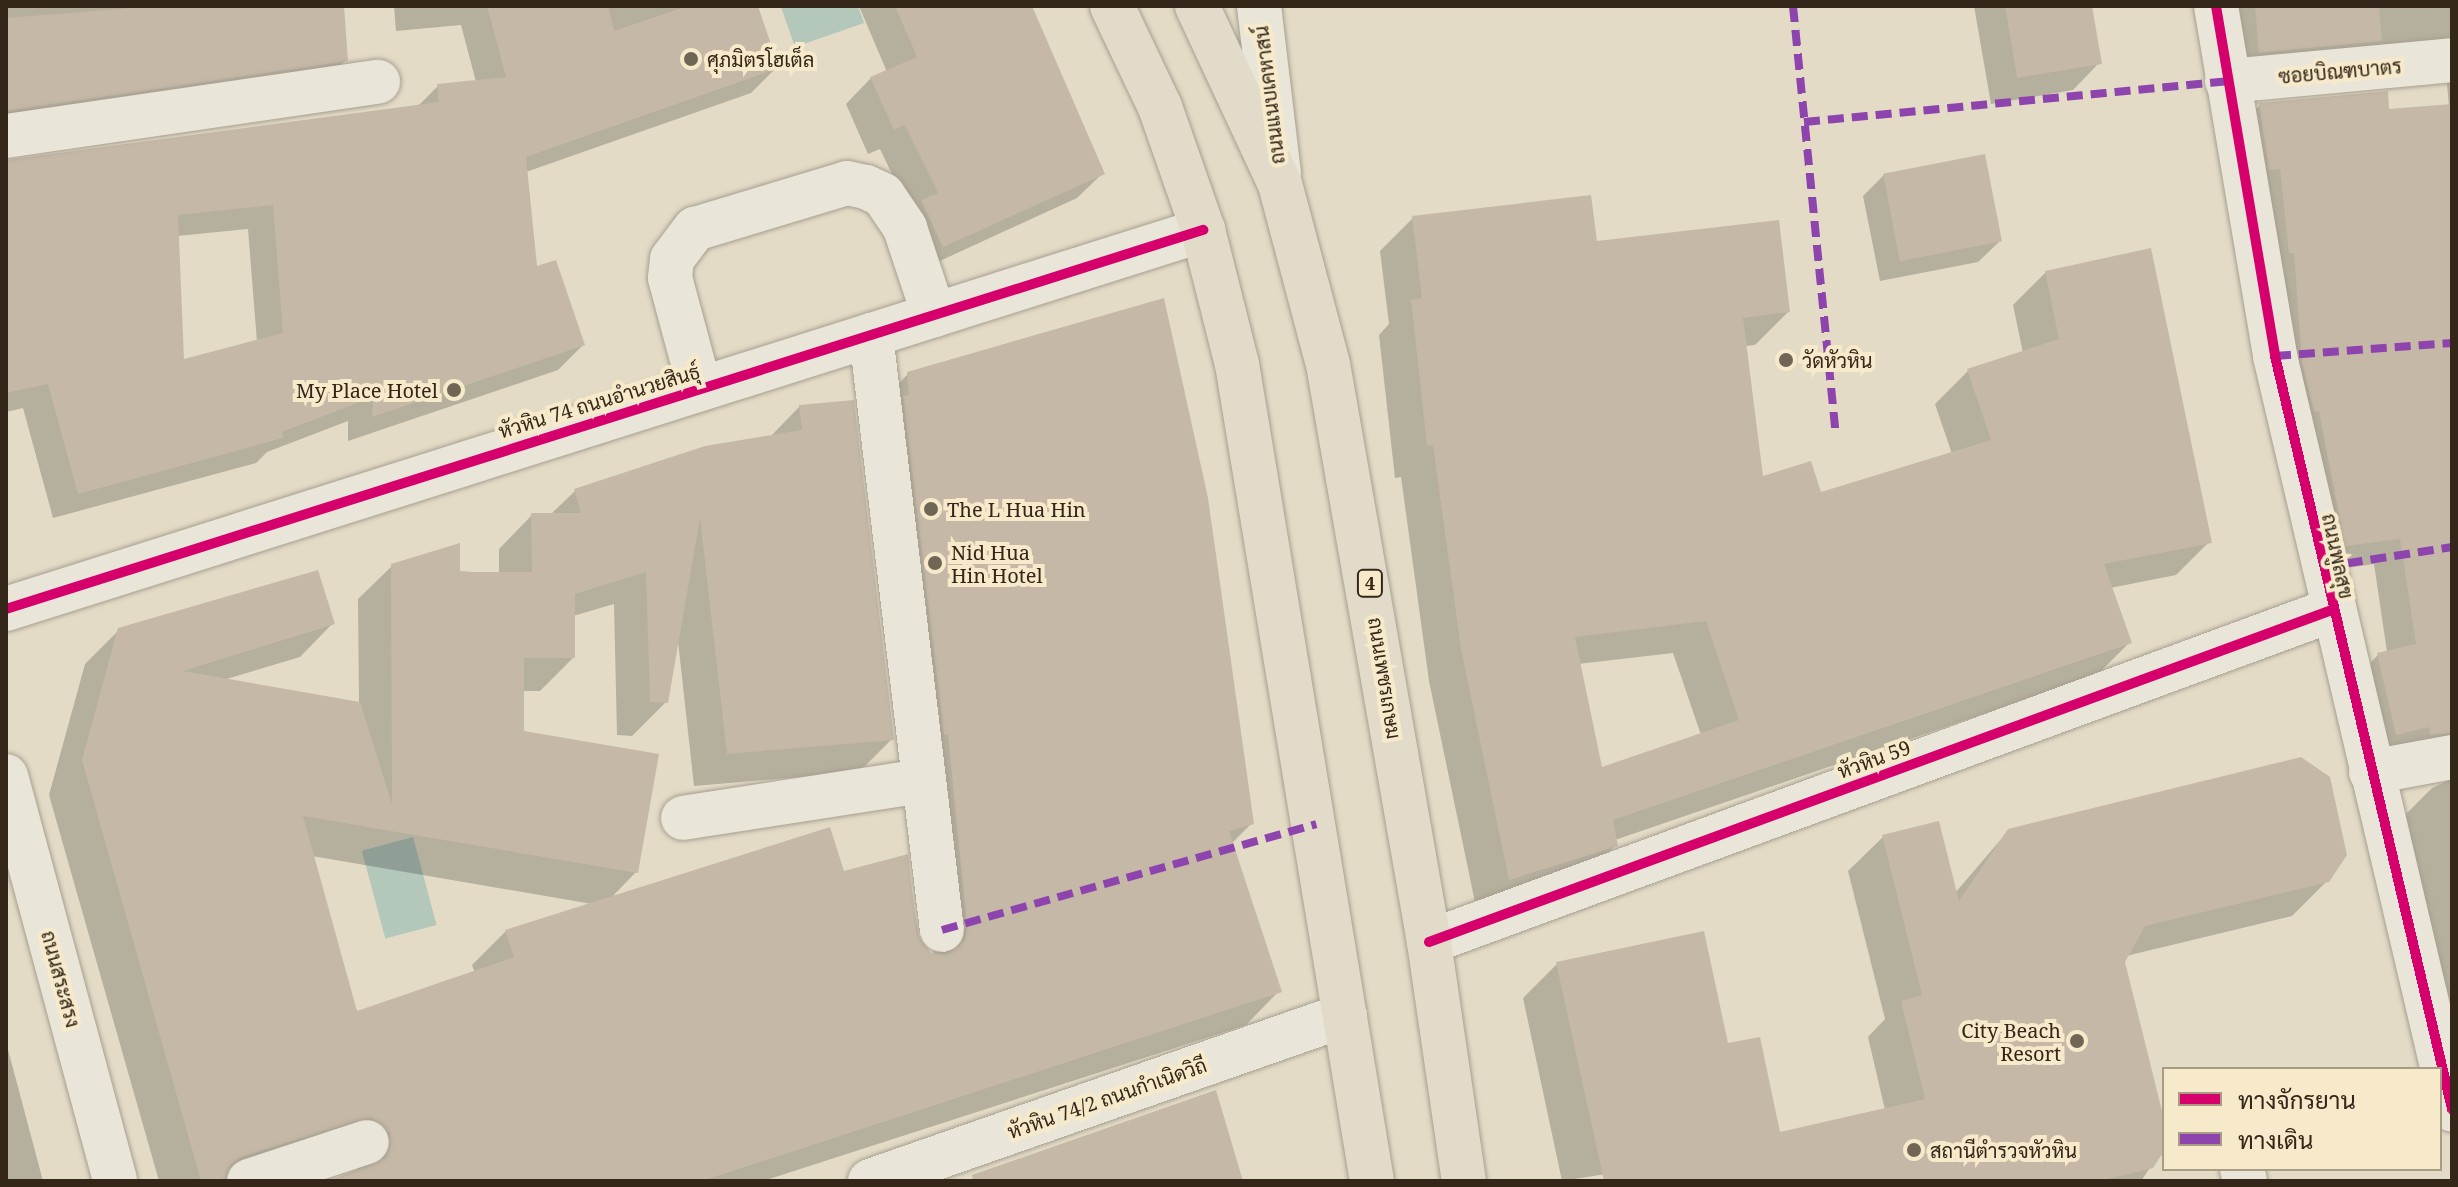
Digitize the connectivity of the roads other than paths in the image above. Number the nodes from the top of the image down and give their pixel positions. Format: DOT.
graph roads {
  1 [pos="1112,6"];
  2 [pos="1197,6"];
  3 [pos="1259,6"];
  4 [pos="2216,6"];
  5 [pos="2452,60"];
  6 [pos="2227,81"];
  7 [pos="378,82"];
  8 [pos="6,136"];
  9 [pos="1280,184"];
  10 [pos="1203,230"];
  11 [pos="934,315"];
  12 [pos="871,335"];
  13 [pos="700,389"];
  14 [pos="6,609"];
  15 [pos="2332,610"];
  16 [pos="2452,757"];
  17 [pos="2371,772"];
  18 [pos="6,776"];
  19 [pos="921,781"];
  20 [pos="683,818"];
  21 [pos="942,930"];
  22 [pos="1429,942"];
  23 [pos="1345,1015"];
  24 [pos="2442,1067"];
  25 [pos="2442,1067"];
  26 [pos="2452,1109"];
  27 [pos="367,1142"];
  28 [pos="115,1181"];
  29 [pos="249,1181"];
  30 [pos="870,1181"];
  31 [pos="1372,1181"];
  32 [pos="1464,1181"];
  1 -- 10 [label="main road"];
  2 -- 9 [label="main road, ถนนเพชรเกษม / 4"];
  3 -- 9 [label="street, ถนนแนบเคหาสน์"];
  4 -- 6 [label="street, ถนนพูลสุข"];
  5 -- 6 [label="street, ซอยบิณฑบาตร"];
  6 -- 15 [label="street, ถนนพูลสุข"];
  7 -- 8 [label="street"];
  9 -- 22 [label="main road, ถนนเพชรเกษม / 4"];
  10 -- 11 [label="street, หัวหิน 74 ถนนอำนวยสินธุ์"];
  10 -- 23 [label="main road"];
  11 -- 12 [label="street, หัวหิน 74 ถนนอำนวยสินธุ์"];
  11 -- 13 [label="street"];
  12 -- 13 [label="street, หัวหิน 74 ถนนอำนวยสินธุ์"];
  12 -- 19 [label="street"];
  13 -- 14 [label="street, หัวหิน 74 ถนนอำนวยสินธุ์"];
  15 -- 17 [label="street, ถนนพูลสุข"];
  15 -- 22 [label="street, หัวหิน 59"];
  16 -- 17 [label="street"];
  17 -- 25 [label="street, ถนนพูลสุข"];
  18 -- 28 [label="street, ถนนสระสรง"];
  19 -- 20 [label="street"];
  19 -- 21 [label="street"];
  22 -- 32 [label="main road, ถนนเพชรเกษม / 4"];
  23 -- 30 [label="street, หัวหิน 74/2 ถนนกำเนิดวิถี"];
  23 -- 31 [label="main road"];
  24 -- 26 [label="street, ถนนพูลสุข"];
  27 -- 29 [label="street"];
}
